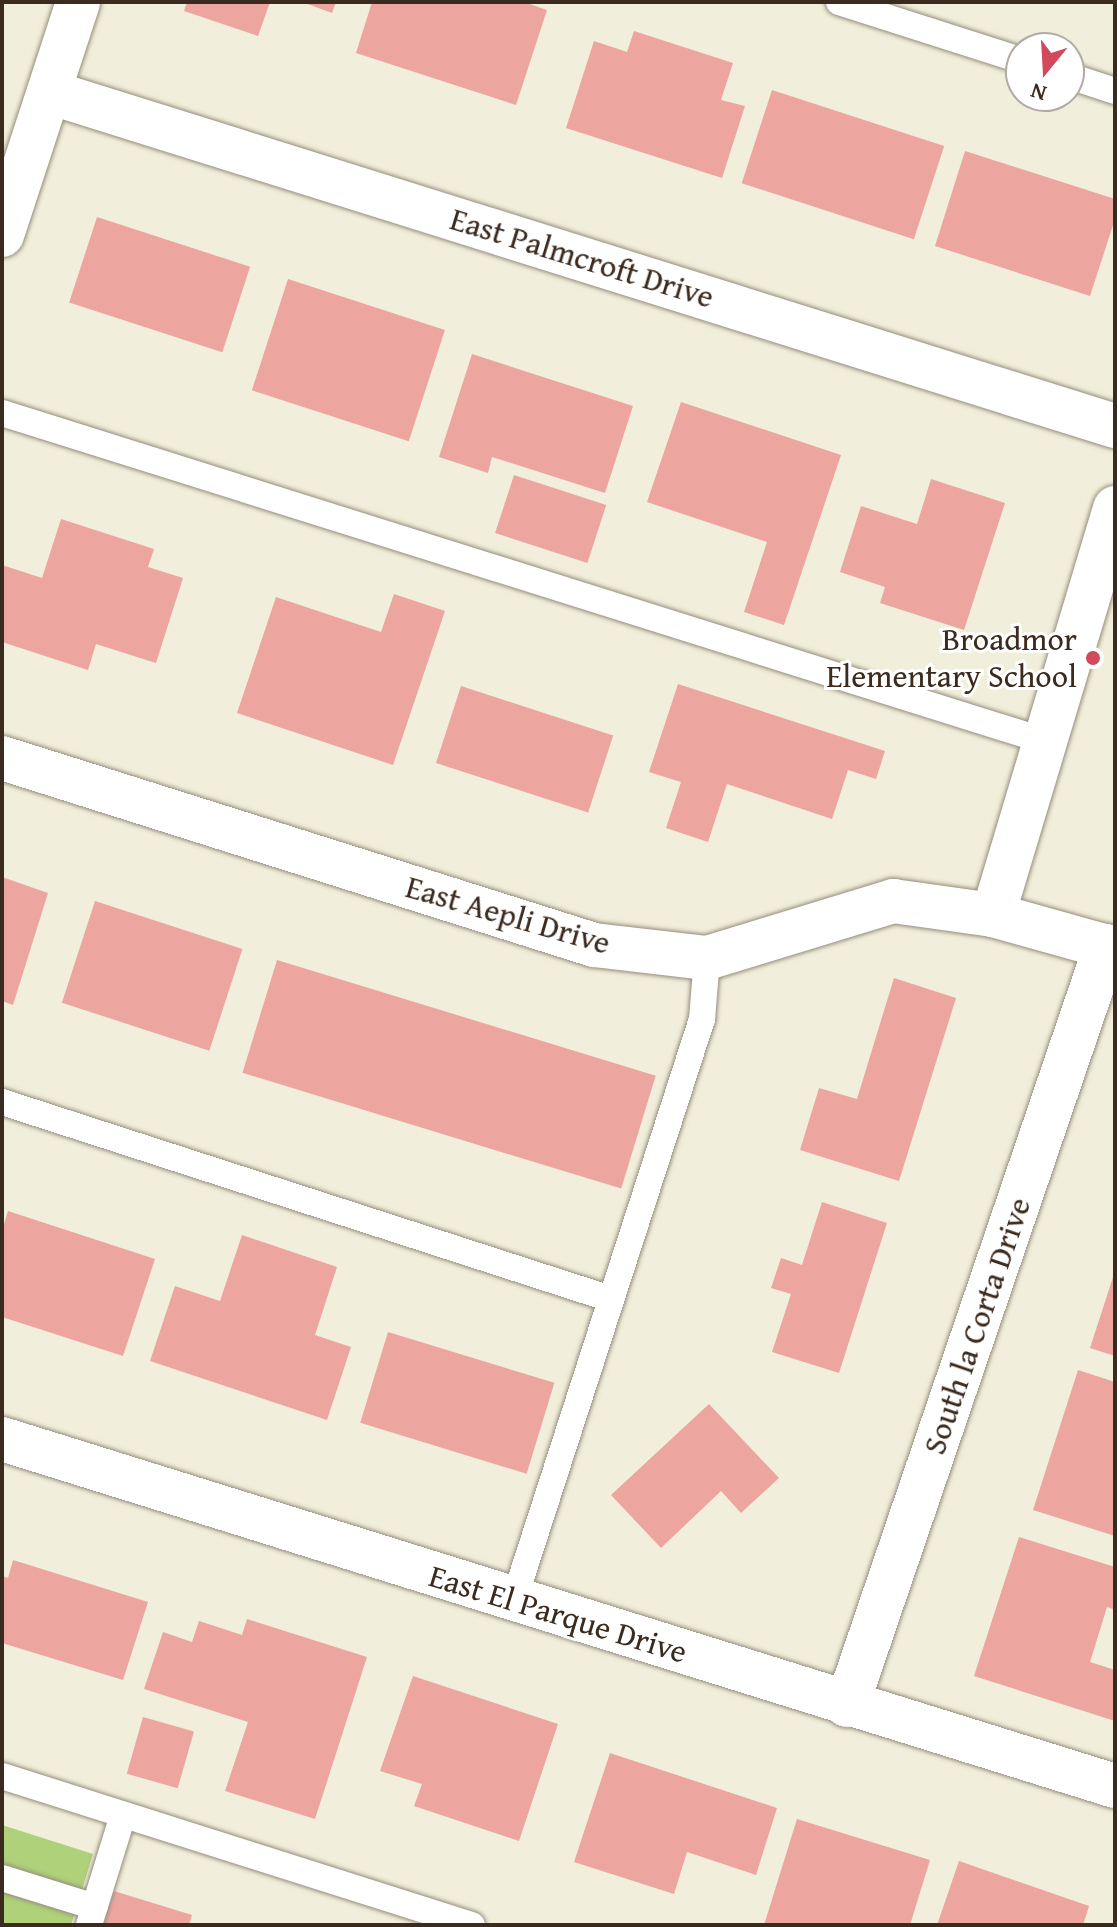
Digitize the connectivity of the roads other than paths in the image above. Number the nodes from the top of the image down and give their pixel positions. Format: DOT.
graph roads {
  1 [pos="78,2"];
  2 [pos="839,2"];
  3 [pos="1005,55"];
  4 [pos="1085,81"];
  5 [pos="1115,91"];
  6 [pos="49,92"];
  7 [pos="2,235"];
  8 [pos="2,413"];
  9 [pos="1115,426"];
  10 [pos="1115,508"];
  11 [pos="1045,741"];
  12 [pos="2,758"];
  13 [pos="993,915"];
  14 [pos="1111,947"];
  15 [pos="707,958"];
  16 [pos="2,1102"];
  17 [pos="611,1299"];
  18 [pos="2,1439"];
  19 [pos="514,1600"];
  20 [pos="847,1705"];
  21 [pos="2,1776"];
  22 [pos="1115,1786"];
  23 [pos="123,1815"];
  24 [pos="2,1878"];
  25 [pos="92,1916"];
  26 [pos="472,1925"];
  1 -- 6 [label="street"];
  2 -- 3 [label="lane"];
  4 -- 5 [label="lane"];
  6 -- 7 [label="street"];
  6 -- 9 [label="street, East Palmcroft Drive"];
  8 -- 11 [label="lane"];
  10 -- 11 [label="street"];
  11 -- 13 [label="street"];
  12 -- 15 [label="street, East Aepli Drive"];
  13 -- 14 [label="street, East Aepli Drive"];
  13 -- 15 [label="street, East Aepli Drive"];
  14 -- 20 [label="street, South la Corta Drive"];
  15 -- 17 [label="lane"];
  16 -- 17 [label="lane"];
  17 -- 19 [label="lane"];
  18 -- 19 [label="street, East El Parque Drive"];
  19 -- 20 [label="street, East El Parque Drive"];
  20 -- 22 [label="street, East El Parque Drive"];
  21 -- 23 [label="lane"];
  23 -- 25 [label="lane"];
  23 -- 26 [label="lane"];
  24 -- 25 [label="lane"];
}
